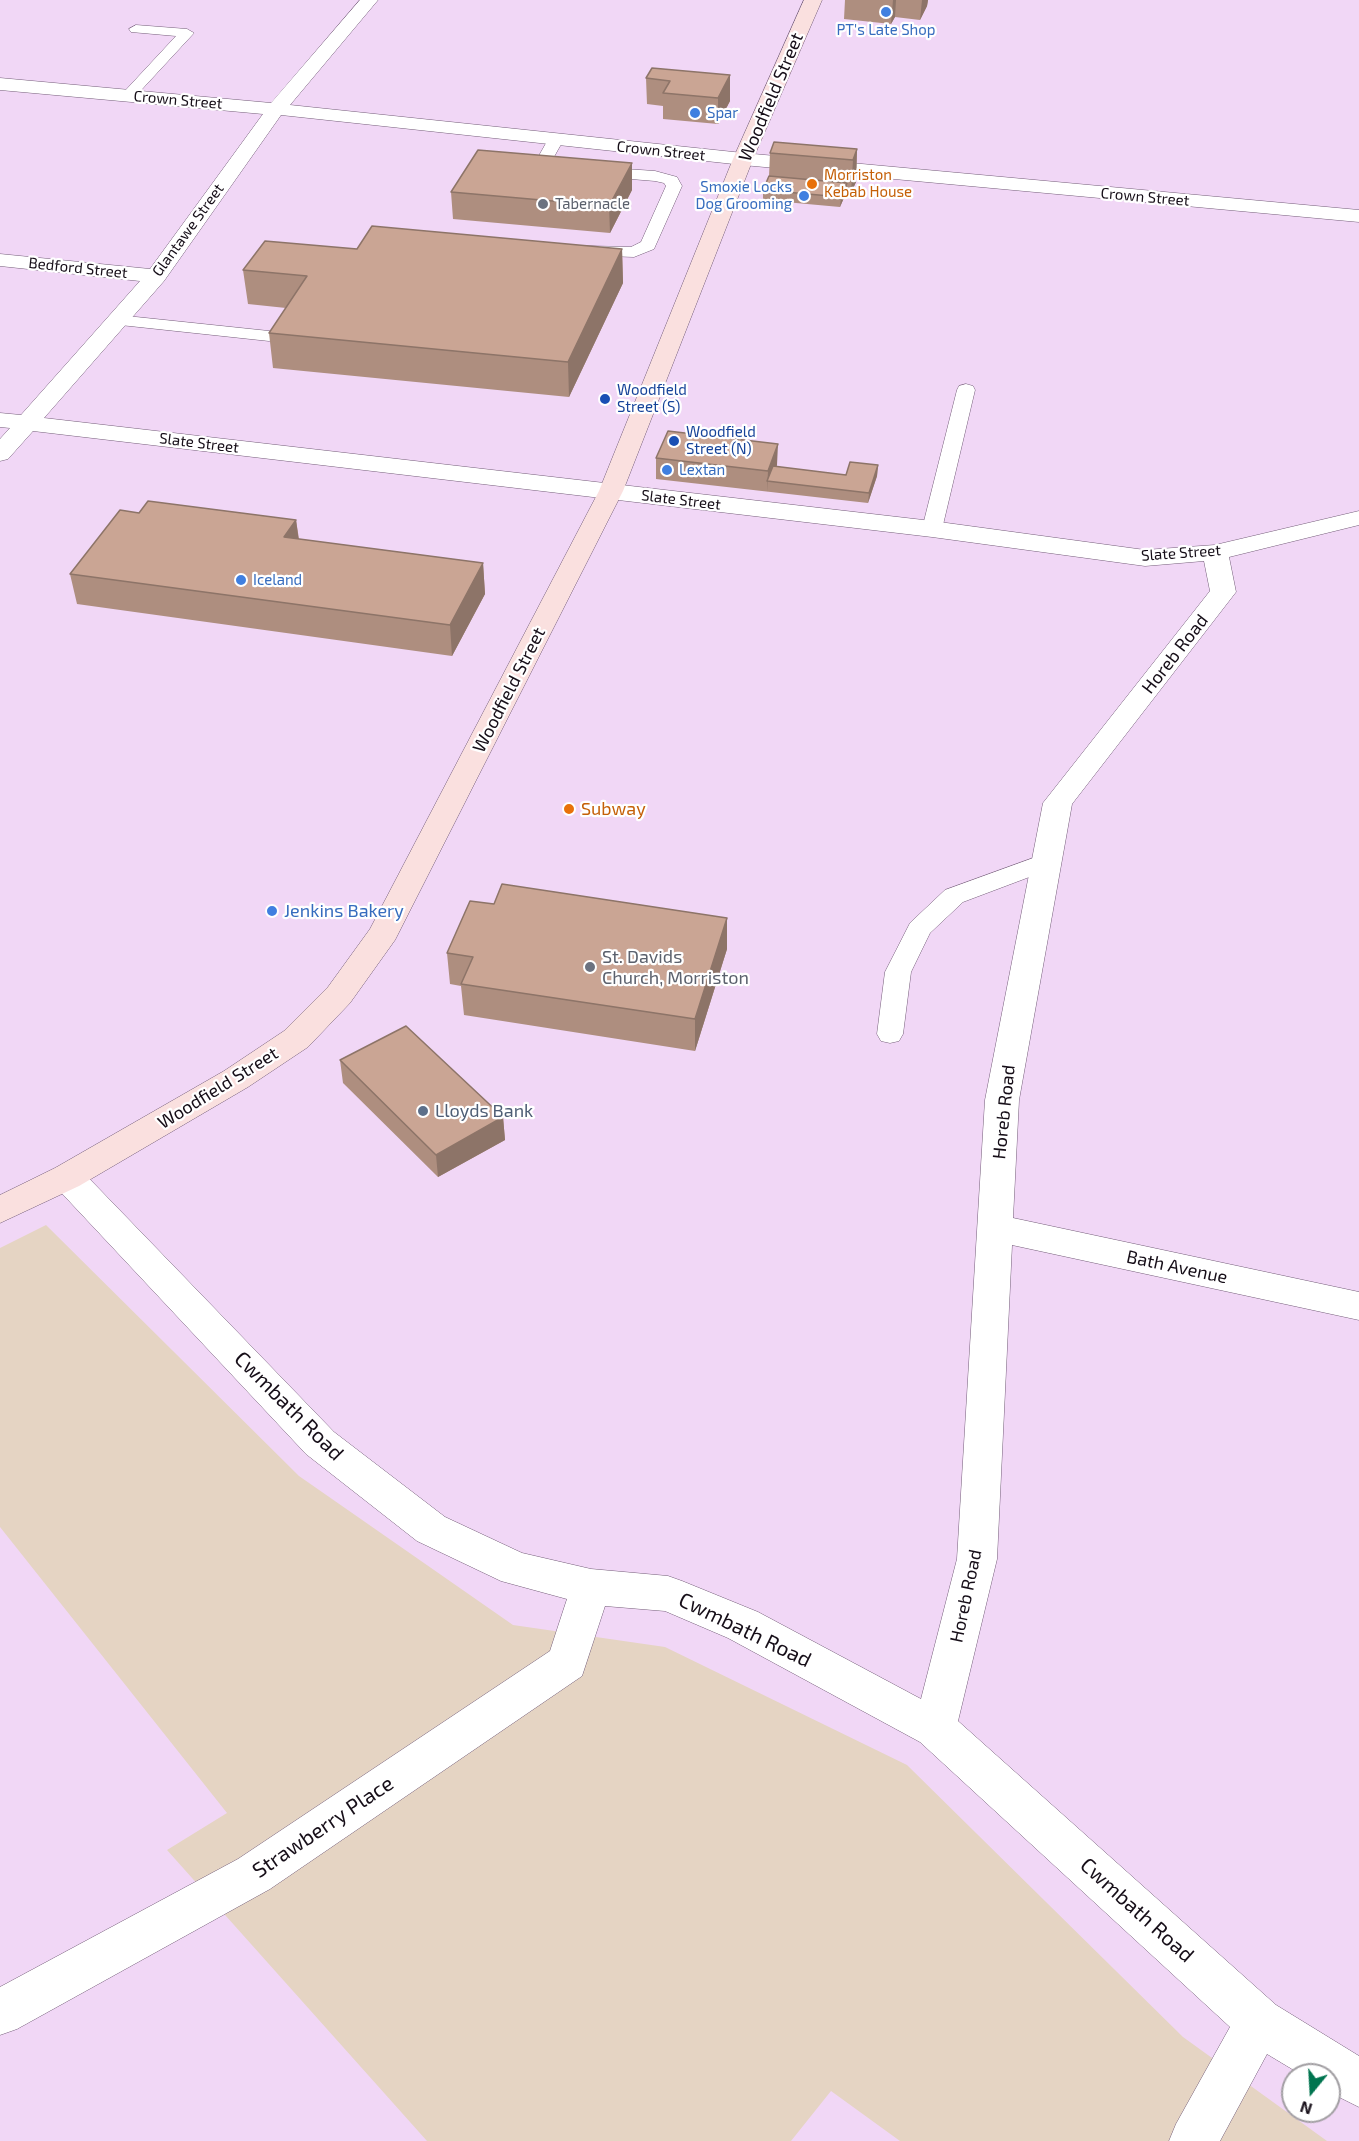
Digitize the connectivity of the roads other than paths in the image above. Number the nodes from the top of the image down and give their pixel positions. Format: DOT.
graph roads {
  1 [pos="369,0"];
  2 [pos="813,0"];
  3 [pos="136,29"];
  4 [pos="0,84"];
  5 [pos="128,96"];
  6 [pos="276,109"];
  7 [pos="556,139"];
  8 [pos="743,159"];
  9 [pos="1359,216"];
  10 [pos="572,249"];
  11 [pos="0,260"];
  12 [pos="156,276"];
  13 [pos="117,320"];
  14 [pos="269,336"];
  15 [pos="966,390"];
  16 [pos="0,420"];
  17 [pos="28,423"];
  18 [pos="0,454"];
  19 [pos="611,491"];
  20 [pos="1359,518"];
  21 [pos="932,529"];
  22 [pos="1215,553"];
  23 [pos="1047,861"];
  24 [pos="890,1035"];
  25 [pos="67,1177"];
  26 [pos="0,1210"];
  27 [pos="995,1228"];
  28 [pos="1359,1306"];
  29 [pos="591,1587"];
  30 [pos="935,1728"];
  31 [pos="0,2012"];
  32 [pos="1258,2022"];
  33 [pos="1359,2083"];
  34 [pos="1193,2141"];
  1 -- 6 [label="street, Glantawe Street"];
  2 -- 8 [label="main road, Woodfield Street"];
  3 -- 5 [label="lane"];
  4 -- 5 [label="street, Crown Street"];
  5 -- 6 [label="street, Crown Street"];
  6 -- 7 [label="street, Crown Street"];
  6 -- 12 [label="street, Glantawe Street"];
  7 -- 8 [label="street, Crown Street"];
  7 -- 10 [label="lane"];
  8 -- 9 [label="street, Crown Street"];
  8 -- 19 [label="main road, Woodfield Street"];
  11 -- 12 [label="street, Bedford Street"];
  12 -- 13 [label="street, Glantawe Street"];
  13 -- 14 [label="lane"];
  13 -- 17 [label="street, Glantawe Street"];
  15 -- 21 [label="lane"];
  16 -- 17 [label="street, Slate Street"];
  17 -- 18 [label="street, Glantawe Street"];
  17 -- 19 [label="street, Slate Street"];
  19 -- 21 [label="street, Slate Street"];
  19 -- 25 [label="main road, Woodfield Street"];
  20 -- 22 [label="street, Slate Street"];
  21 -- 22 [label="street, Slate Street"];
  22 -- 23 [label="street, Horeb Road"];
  23 -- 24 [label="lane"];
  23 -- 27 [label="street, Horeb Road"];
  25 -- 26 [label="main road, Woodfield Street"];
  25 -- 29 [label="street, Cwmbath Road"];
  27 -- 28 [label="street, Bath Avenue"];
  27 -- 30 [label="street, Horeb Road"];
  29 -- 30 [label="street, Cwmbath Road"];
  29 -- 31 [label="street, Strawberry Place"];
  30 -- 32 [label="street, Cwmbath Road"];
  32 -- 33 [label="street, Cwmbath Road"];
  32 -- 34 [label="street"];
}
